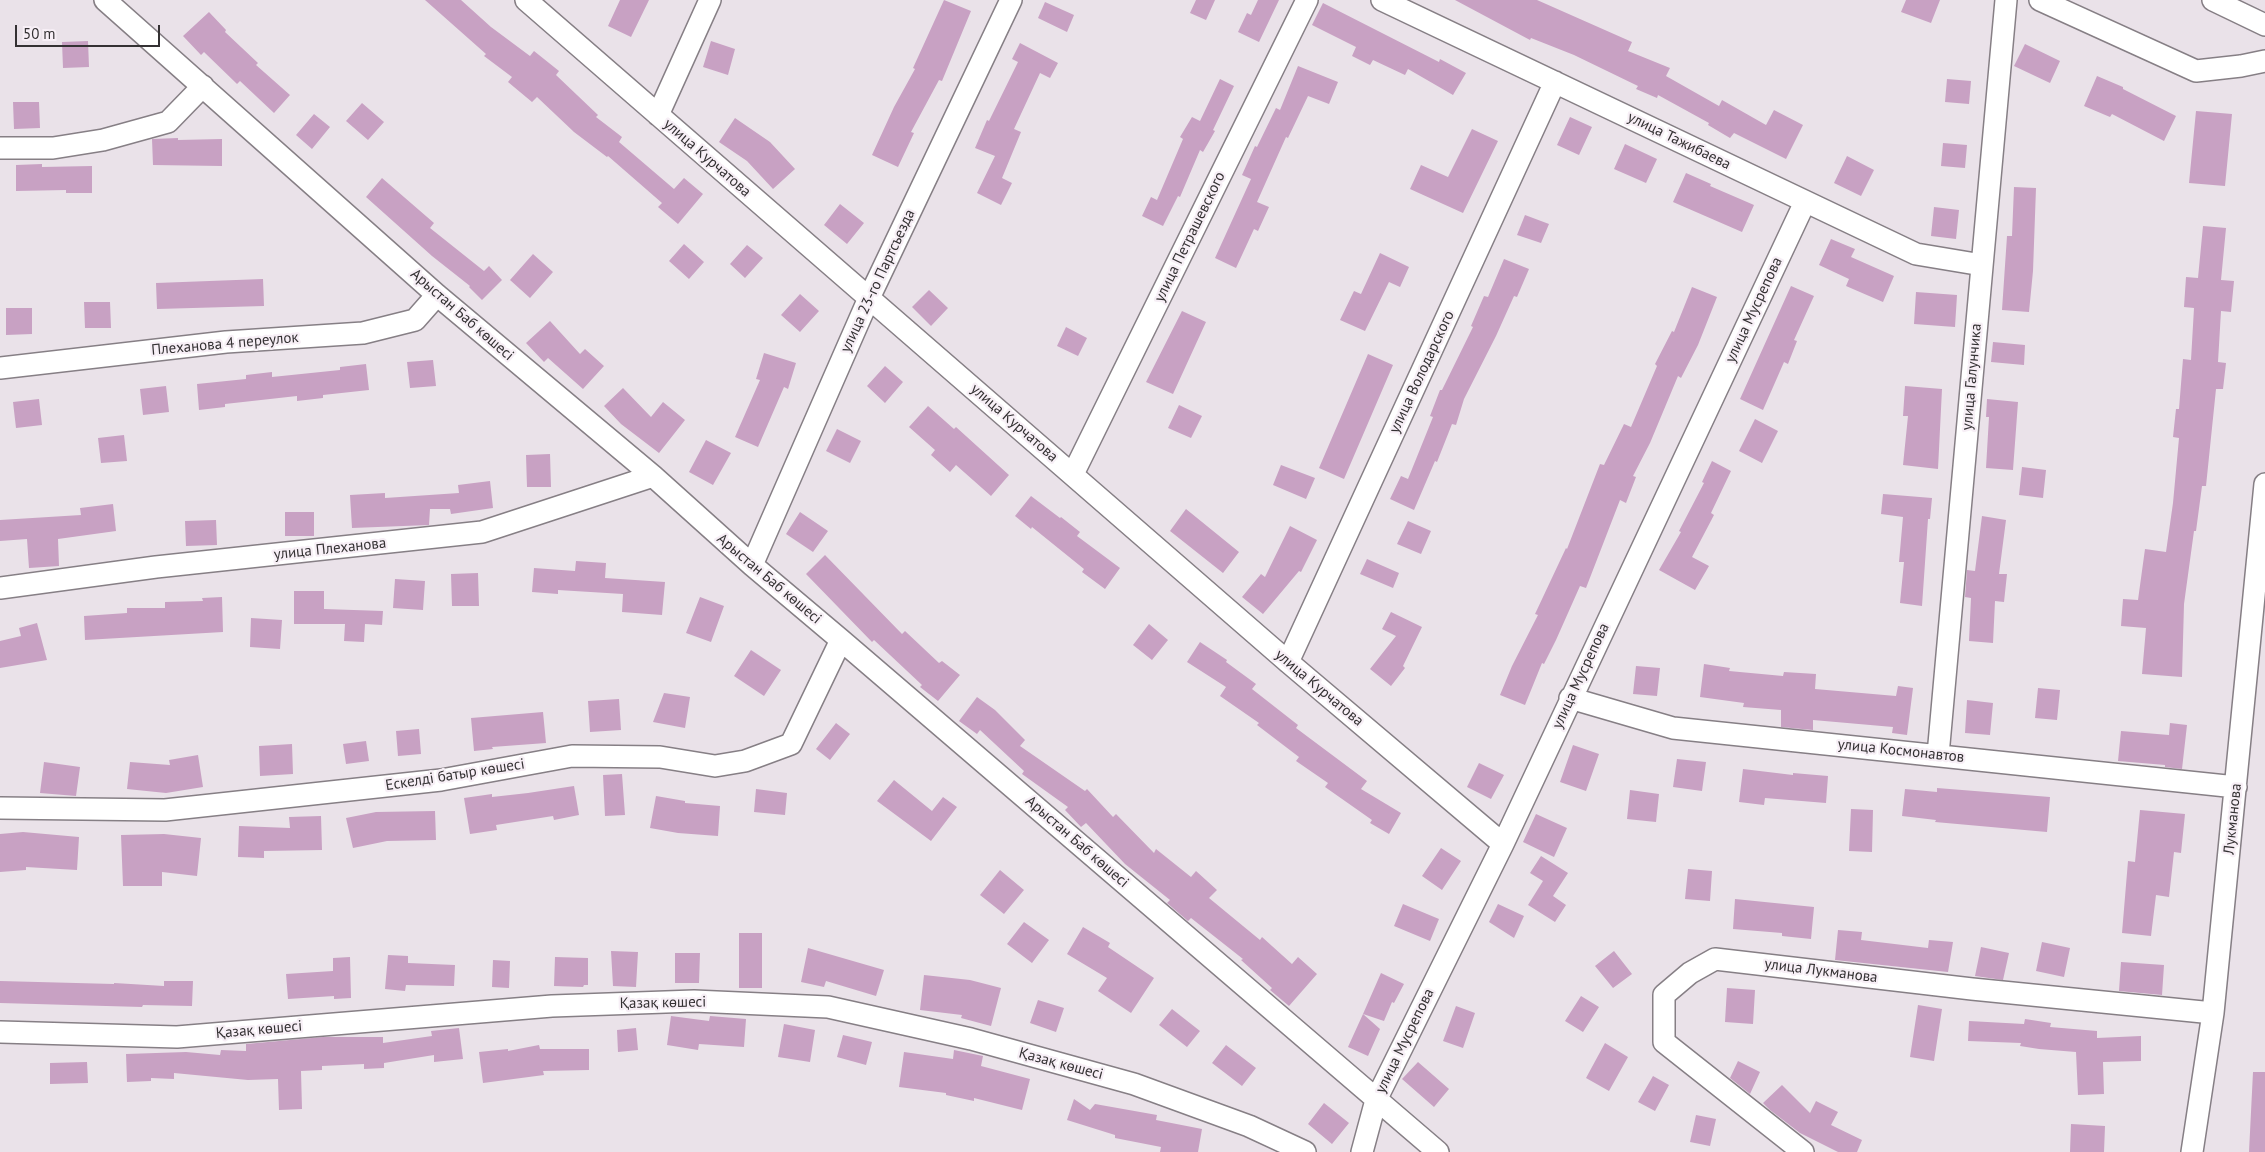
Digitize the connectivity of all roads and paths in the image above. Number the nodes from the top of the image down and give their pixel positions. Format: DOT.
graph roads {
  1 [pos="105,0"];
  2 [pos="526,0"];
  3 [pos="710,0"];
  4 [pos="1010,0"];
  5 [pos="1307,0"];
  6 [pos="1382,0"];
  7 [pos="2006,0"];
  8 [pos="2040,0"];
  9 [pos="2213,0"];
  10 [pos="2265,25"];
  11 [pos="2265,61"];
  12 [pos="1555,82"];
  13 [pos="203,86"];
  14 [pos="658,115"];
  15 [pos="0,148"];
  16 [pos="1805,202"];
  17 [pos="1982,265"];
  18 [pos="437,295"];
  19 [pos="869,298"];
  20 [pos="0,368"];
  21 [pos="1073,474"];
  22 [pos="653,476"];
  23 [pos="2265,484"];
  24 [pos="752,566"];
  25 [pos="0,588"];
  26 [pos="842,640"];
  27 [pos="1288,662"];
  28 [pos="1570,698"];
  29 [pos="1938,754"];
  30 [pos="2236,787"];
  31 [pos="0,808"];
  32 [pos="1503,844"];
  33 [pos="2213,1013"];
  34 [pos="0,1032"];
  35 [pos="1376,1100"];
  36 [pos="1305,1152"];
  37 [pos="1362,1152"];
  38 [pos="1438,1152"];
  39 [pos="1803,1152"];
  40 [pos="2192,1152"];
  1 -- 13 [label="street, Арыстан Баб көшесі"];
  2 -- 14 [label="street, улица Курчатова"];
  3 -- 14 [label="street"];
  4 -- 19 [label="street, улица 23-го Партсъезда"];
  5 -- 21 [label="street, улица Петрашевского"];
  6 -- 12 [label="street, улица Тажибаева"];
  7 -- 17 [label="street, улица Галунчика"];
  8 -- 11 [label="street"];
  9 -- 10 [label="street"];
  12 -- 16 [label="street, улица Тажибаева"];
  12 -- 27 [label="street, улица Володарского"];
  13 -- 15 [label="street"];
  13 -- 18 [label="street, Арыстан Баб көшесі"];
  14 -- 19 [label="street, улица Курчатова"];
  16 -- 17 [label="street, улица Тажибаева"];
  16 -- 28 [label="street, улица Мусрепова"];
  17 -- 29 [label="street, улица Галунчика"];
  18 -- 20 [label="street, Плеханова 4 переулок"];
  18 -- 22 [label="street, Арыстан Баб көшесі"];
  19 -- 21 [label="street, улица Курчатова"];
  19 -- 24 [label="street, улица 23-го Партсъезда"];
  21 -- 27 [label="street, улица Курчатова"];
  22 -- 24 [label="street, Арыстан Баб көшесі"];
  22 -- 25 [label="street, улица Плеханова"];
  23 -- 30 [label="street, Лукманова"];
  24 -- 26 [label="street, Арыстан Баб көшесі"];
  26 -- 31 [label="street, Ескелді батыр көшесі"];
  26 -- 35 [label="street, Арыстан Баб көшесі"];
  27 -- 32 [label="street, улица Курчатова"];
  28 -- 29 [label="street, улица Космонавтов"];
  28 -- 32 [label="street, улица Мусрепова"];
  29 -- 30 [label="street, улица Космонавтов"];
  30 -- 33 [label="street, Лукманова"];
  32 -- 35 [label="street, улица Мусрепова"];
  33 -- 39 [label="street, улица Лукманова"];
  33 -- 40 [label="street, Лукманова"];
  34 -- 36 [label="street, Қазақ көшесі"];
  35 -- 37 [label="street, улица Мусрепова"];
  35 -- 38 [label="street, Арыстан Баб көшесі"];
}
